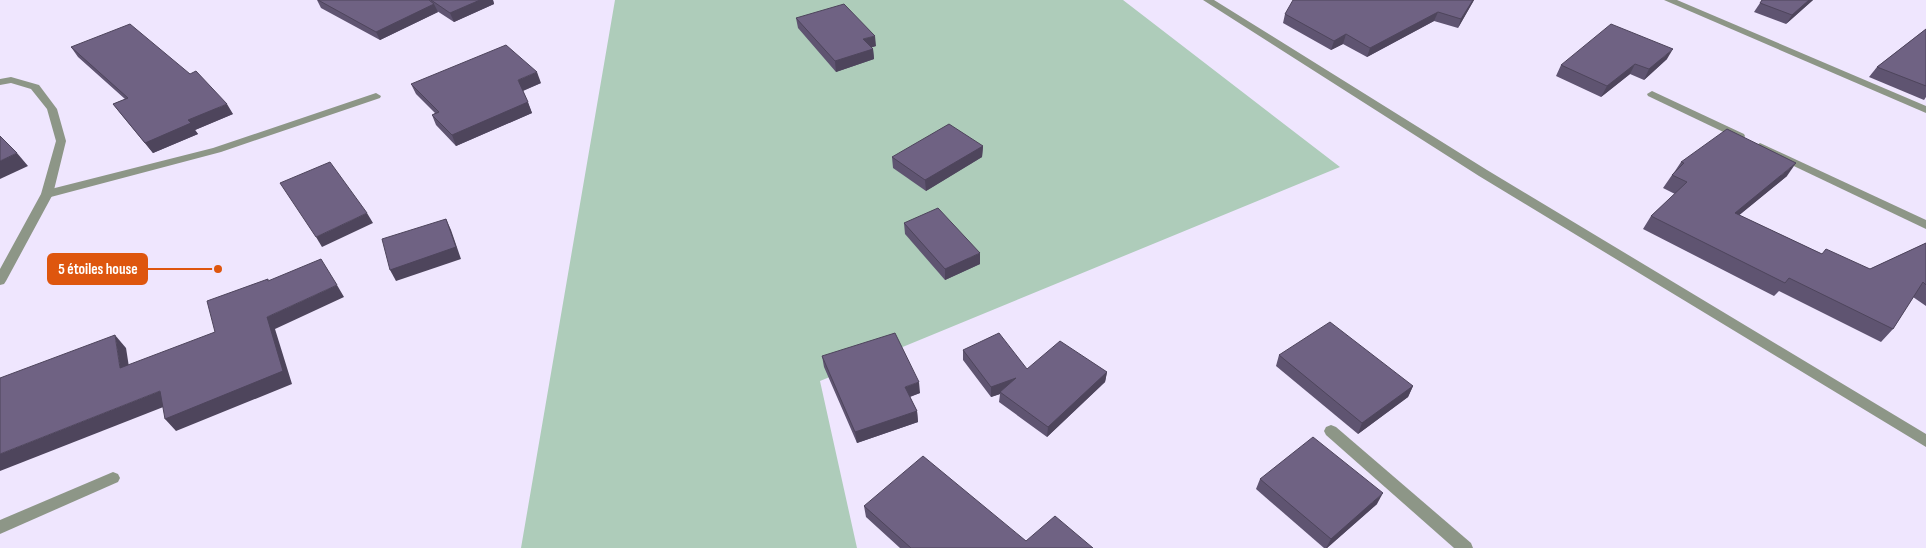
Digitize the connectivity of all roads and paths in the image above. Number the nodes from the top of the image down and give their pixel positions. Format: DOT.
graph roads {
  1 [pos="1208,0"];
  2 [pos="1670,0"];
  3 [pos="0,82"];
  4 [pos="1652,94"];
  5 [pos="376,96"];
  6 [pos="1926,110"];
  7 [pos="47,194"];
  8 [pos="1926,225"];
  9 [pos="0,281"];
  10 [pos="1331,431"];
  11 [pos="1926,441"];
  12 [pos="113,478"];
  13 [pos="0,527"];
  14 [pos="1465,548"];
  1 -- 11 [label="street"];
  2 -- 6 [label="street"];
  3 -- 7 [label="street"];
  4 -- 8 [label="street"];
  5 -- 7 [label="street"];
  7 -- 9 [label="street"];
  10 -- 14 [label="street"];
  12 -- 13 [label="street"];
}
